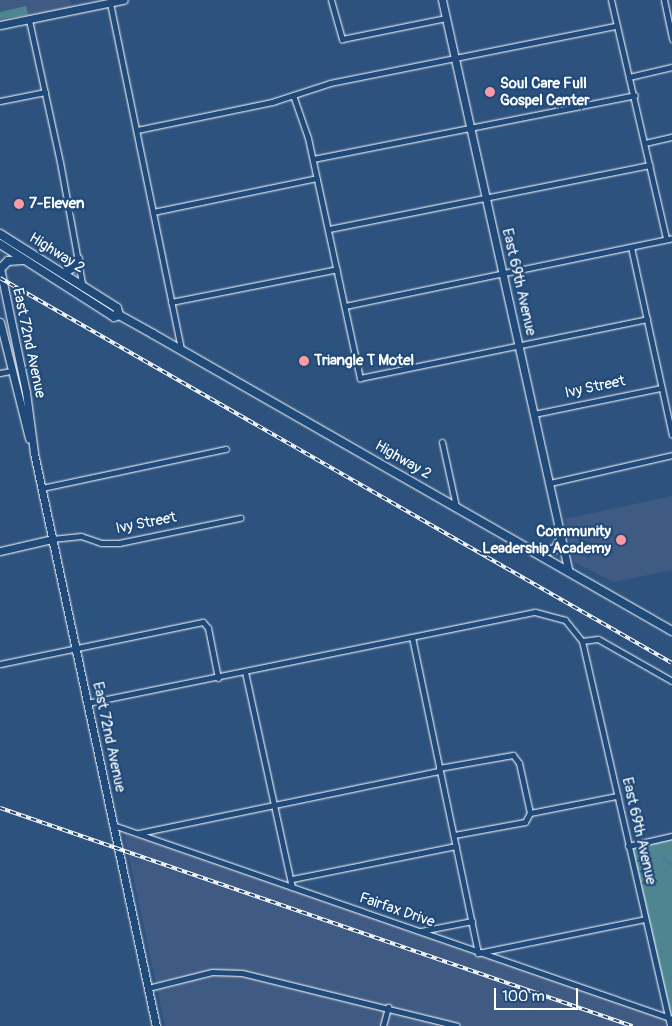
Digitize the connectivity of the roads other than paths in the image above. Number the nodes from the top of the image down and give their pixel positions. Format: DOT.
graph roads {
  1 [pos="120,0"];
  2 [pos="331,0"];
  3 [pos="442,0"];
  4 [pos="611,0"];
  5 [pos="664,0"];
  6 [pos="110,3"];
  7 [pos="446,18"];
  8 [pos="29,20"];
  9 [pos="0,25"];
  10 [pos="616,26"];
  11 [pos="672,39"];
  12 [pos="455,59"];
  13 [pos="672,67"];
  14 [pos="629,77"];
  15 [pos="45,92"];
  16 [pos="293,95"];
  17 [pos="635,95"];
  18 [pos="0,101"];
  19 [pos="470,128"];
  20 [pos="137,130"];
  21 [pos="672,137"];
  22 [pos="645,143"];
  23 [pos="313,159"];
  24 [pos="650,165"];
  25 [pos="317,178"];
  26 [pos="486,198"];
  27 [pos="154,212"];
  28 [pos="329,229"];
  29 [pos="0,234"];
  30 [pos="669,239"];
  31 [pos="0,244"];
  32 [pos="631,247"];
  33 [pos="78,259"];
  34 [pos="29,262"];
  35 [pos="0,268"];
  36 [pos="337,269"];
  37 [pos="503,273"];
  38 [pos="64,274"];
  39 [pos="83,286"];
  40 [pos="84,298"];
  41 [pos="171,302"];
  42 [pos="345,306"];
  43 [pos="119,315"];
  44 [pos="646,319"];
  45 [pos="0,322"];
  46 [pos="519,346"];
  47 [pos="181,350"];
  48 [pos="10,371"];
  49 [pos="0,373"];
  50 [pos="661,388"];
  51 [pos="534,414"];
  52 [pos="672,435"];
  53 [pos="442,442"];
  54 [pos="226,449"];
  55 [pos="34,454"];
  56 [pos="672,455"];
  57 [pos="550,483"];
  58 [pos="42,488"];
  59 [pos="456,506"];
  60 [pos="240,518"];
  61 [pos="52,539"];
  62 [pos="562,539"];
  63 [pos="0,551"];
  64 [pos="540,554"];
  65 [pos="568,570"];
  66 [pos="672,631"];
  67 [pos="412,637"];
  68 [pos="582,641"];
  69 [pos="76,648"];
  70 [pos="0,664"];
  71 [pos="245,672"];
  72 [pos="218,678"];
  73 [pos="672,682"];
  74 [pos="87,703"];
  75 [pos="439,769"];
  76 [pos="617,796"];
  77 [pos="275,805"];
  78 [pos="530,814"];
  79 [pos="113,824"];
  80 [pos="138,833"];
  81 [pos="454,835"];
  82 [pos="672,836"];
  83 [pos="456,846"];
  84 [pos="628,846"];
  85 [pos="292,879"];
  86 [pos="292,888"];
  87 [pos="645,919"];
  88 [pos="472,920"];
  89 [pos="421,931"];
  90 [pos="478,953"];
  91 [pos="148,988"];
  92 [pos="388,1007"];
  93 [pos="670,1018"];
  94 [pos="156,1026"];
  95 [pos="383,1026"];
  96 [pos="457,1026"];
  97 [pos="670,1026"];
  1 -- 6 [label="main road"];
  2 -- 7 [label="street"];
  3 -- 7 [label="main road, East 69th Avenue"];
  4 -- 10 [label="street"];
  5 -- 11 [label="street"];
  6 -- 8 [label="main road"];
  6 -- 20 [label="street"];
  7 -- 12 [label="main road, East 69th Avenue"];
  8 -- 9 [label="main road"];
  8 -- 15 [label="street"];
  10 -- 12 [label="street"];
  10 -- 14 [label="street"];
  12 -- 16 [label="street"];
  12 -- 19 [label="main road, East 69th Avenue"];
  13 -- 14 [label="street"];
  14 -- 17 [label="street"];
  15 -- 18 [label="street"];
  15 -- 33 [label="street"];
  16 -- 20 [label="street"];
  16 -- 23 [label="street"];
  17 -- 19 [label="street"];
  17 -- 22 [label="street"];
  19 -- 23 [label="street"];
  19 -- 26 [label="main road, East 69th Avenue"];
  20 -- 27 [label="street"];
  21 -- 22 [label="street"];
  22 -- 24 [label="street"];
  23 -- 25 [label="street"];
  24 -- 26 [label="street"];
  24 -- 30 [label="street"];
  25 -- 27 [label="street"];
  25 -- 28 [label="street"];
  26 -- 28 [label="street"];
  26 -- 37 [label="main road, East 69th Avenue"];
  27 -- 41 [label="street"];
  28 -- 36 [label="street"];
  29 -- 38 [label="main road, Highway 2"];
  30 -- 32 [label="street"];
  31 -- 34 [label="main road, Highway 2"];
  32 -- 37 [label="street"];
  32 -- 44 [label="street"];
  33 -- 38 [label="main road"];
  33 -- 39 [label="street"];
  34 -- 35 [label="main road"];
  34 -- 40 [label="main road, Highway 2"];
  35 -- 55 [label="main road, East 72nd Avenue"];
  36 -- 41 [label="street"];
  36 -- 42 [label="street"];
  37 -- 42 [label="street"];
  37 -- 46 [label="main road, East 69th Avenue"];
  38 -- 39 [label="main road, Highway 2"];
  39 -- 40 [label="street"];
  39 -- 43 [label="main road, Highway 2"];
  40 -- 43 [label="main road, Highway 2"];
  41 -- 47 [label="street"];
  42 -- 46 [label="street"];
  43 -- 47 [label="main road, Highway 2"];
  44 -- 46 [label="street"];
  44 -- 50 [label="street"];
  45 -- 48 [label="main road, East 72nd Avenue"];
  46 -- 51 [label="main road, East 69th Avenue"];
  47 -- 59 [label="main road, Highway 2"];
  48 -- 49 [label="street"];
  48 -- 55 [label="main road, East 72nd Avenue"];
  50 -- 51 [label="street, Ivy Street"];
  50 -- 52 [label="street"];
  51 -- 57 [label="main road, East 69th Avenue"];
  53 -- 59 [label="street"];
  54 -- 58 [label="street"];
  55 -- 58 [label="main road, East 72nd Avenue"];
  56 -- 57 [label="street"];
  57 -- 62 [label="main road, East 69th Avenue"];
  58 -- 61 [label="main road, East 72nd Avenue"];
  59 -- 64 [label="main road, Highway 2"];
  60 -- 61 [label="street, Ivy Street"];
  61 -- 63 [label="main road, Ivy Street"];
  61 -- 69 [label="main road, East 72nd Avenue"];
  62 -- 64 [label="main road"];
  62 -- 65 [label="main road, East 69th Avenue"];
  64 -- 65 [label="main road, Highway 2"];
  65 -- 66 [label="main road, Highway 2"];
  67 -- 68 [label="street"];
  67 -- 71 [label="street"];
  67 -- 75 [label="street"];
  68 -- 73 [label="street"];
  68 -- 76 [label="street, East 69th Avenue"];
  69 -- 70 [label="street"];
  69 -- 72 [label="street"];
  69 -- 74 [label="main road, East 72nd Avenue"];
  71 -- 72 [label="street"];
  71 -- 77 [label="street"];
  72 -- 74 [label="street"];
  74 -- 79 [label="main road, East 72nd Avenue"];
  75 -- 77 [label="street"];
  75 -- 78 [label="street"];
  75 -- 81 [label="street"];
  76 -- 78 [label="street"];
  76 -- 84 [label="street, East 69th Avenue"];
  77 -- 80 [label="street"];
  77 -- 85 [label="street"];
  78 -- 81 [label="street"];
  79 -- 80 [label="street, Fairfax Drive"];
  79 -- 91 [label="main road, East 72nd Avenue"];
  80 -- 86 [label="street, Fairfax Drive"];
  81 -- 83 [label="street"];
  82 -- 84 [label="street"];
  83 -- 85 [label="street"];
  83 -- 88 [label="street"];
  84 -- 87 [label="street, East 69th Avenue"];
  85 -- 86 [label="street"];
  86 -- 89 [label="street, Fairfax Drive"];
  87 -- 90 [label="street"];
  87 -- 93 [label="street, East 69th Avenue"];
  88 -- 89 [label="street"];
  88 -- 90 [label="street"];
  89 -- 90 [label="street, Fairfax Drive"];
  90 -- 93 [label="street, Fairfax Drive"];
  91 -- 92 [label="street"];
  91 -- 94 [label="main road, East 72nd Avenue"];
  92 -- 95 [label="street"];
  92 -- 96 [label="street"];
  93 -- 97 [label="street, East 69th Avenue"];
}
